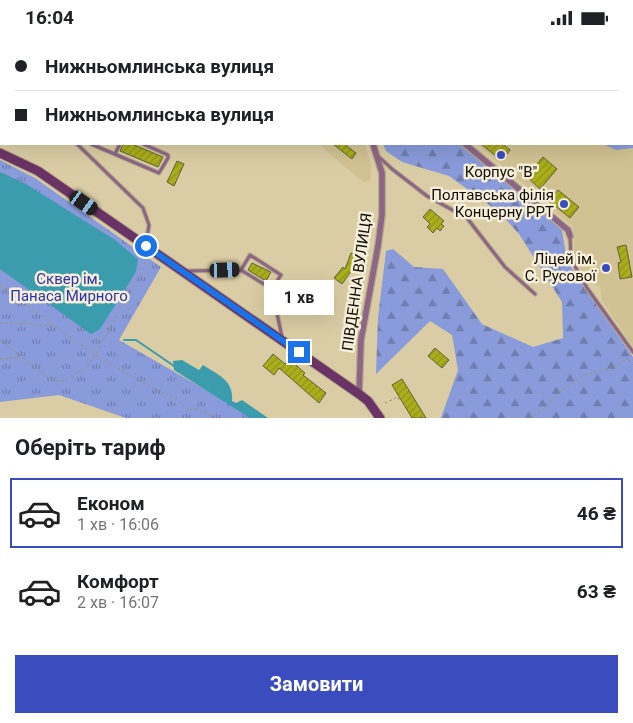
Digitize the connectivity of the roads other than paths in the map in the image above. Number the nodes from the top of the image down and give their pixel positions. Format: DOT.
graph roads {
  1 [pos="78,145"];
  2 [pos="93,145"];
  3 [pos="120,145"];
  4 [pos="145,145"];
  5 [pos="373,145"];
  6 [pos="466,145"];
  7 [pos="0,153"];
  8 [pos="115,154"];
  9 [pos="376,155"];
  10 [pos="570,236"];
  11 [pos="148,247"];
  12 [pos="241,270"];
  13 [pos="183,271"];
  14 [pos="272,289"];
  15 [pos="535,294"];
  16 [pos="283,341"];
  17 [pos="633,353"];
  18 [pos="359,393"];
  19 [pos="380,418"];
  1 -- 11 [label="lane"];
  2 -- 8 [label="lane"];
  3 -- 8 [label="lane"];
  4 -- 8 [label="lane"];
  5 -- 9 [label="street, ПІВДЕННА ВУЛИЦЯ"];
  6 -- 10 [label="street"];
  7 -- 11 [label="main road"];
  9 -- 15 [label="lane"];
  9 -- 18 [label="street, ПІВДЕННА ВУЛИЦЯ"];
  10 -- 17 [label="lane"];
  11 -- 13 [label="main road"];
  12 -- 13 [label="lane"];
  12 -- 14 [label="lane"];
  12 -- 14 [label="lane"];
  13 -- 16 [label="main road"];
  14 -- 16 [label="lane"];
  16 -- 18 [label="main road"];
  18 -- 19 [label="main road"];
}
